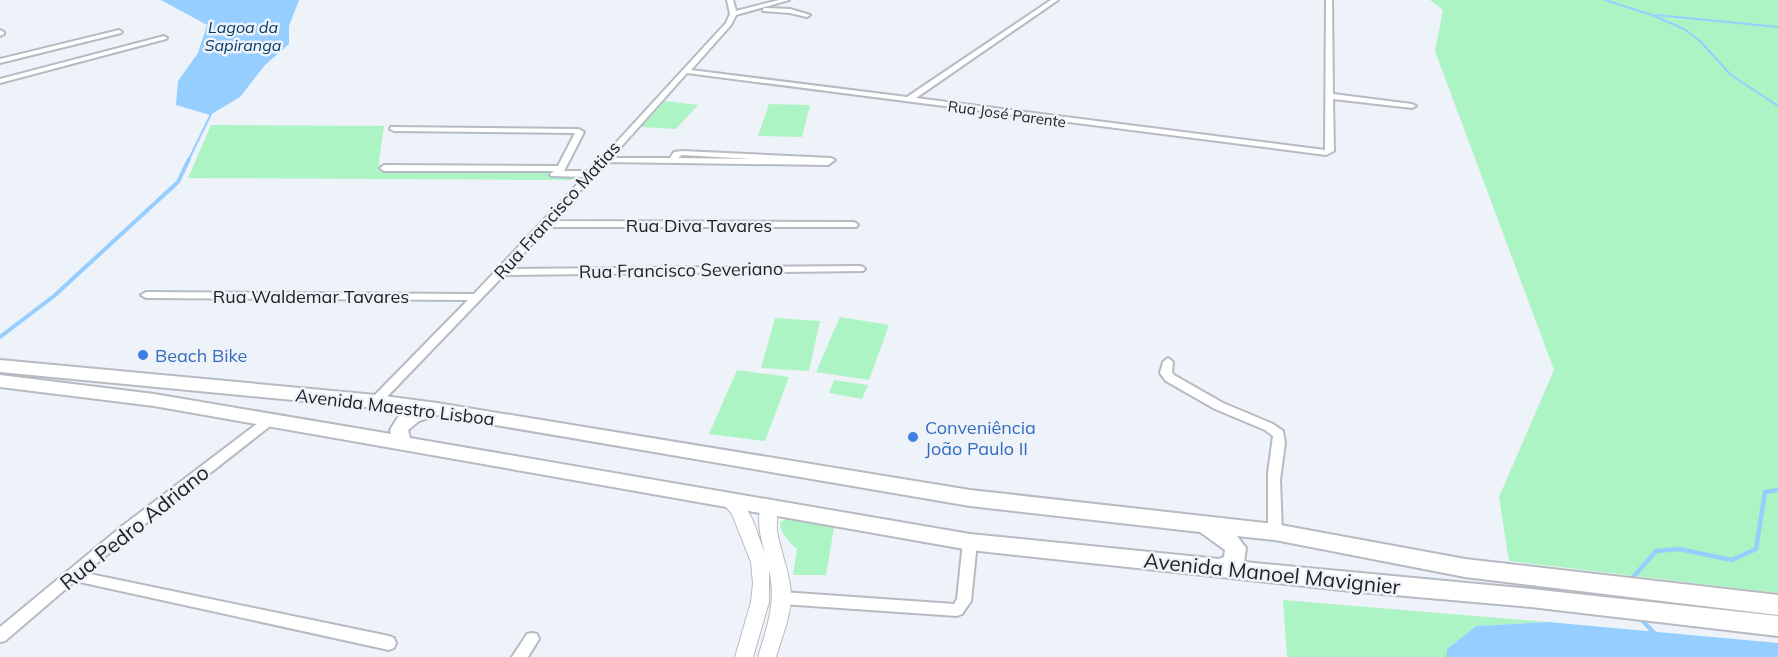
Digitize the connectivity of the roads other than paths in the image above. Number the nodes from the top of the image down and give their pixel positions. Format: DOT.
graph roads {
  1 [pos="730,0"];
  2 [pos="786,0"];
  3 [pos="1055,0"];
  4 [pos="1329,0"];
  5 [pos="756,9"];
  6 [pos="733,14"];
  7 [pos="807,15"];
  8 [pos="119,32"];
  9 [pos="164,38"];
  10 [pos="0,62"];
  11 [pos="685,71"];
  12 [pos="0,81"];
  13 [pos="1328,96"];
  14 [pos="908,100"];
  15 [pos="1412,106"];
  16 [pos="394,129"];
  17 [pos="602,160"];
  18 [pos="672,161"];
  19 [pos="384,168"];
  20 [pos="559,172"];
  21 [pos="589,174"];
  22 [pos="480,175"];
  23 [pos="544,224"];
  24 [pos="853,225"];
  25 [pos="860,269"];
  26 [pos="501,272"];
  27 [pos="146,295"];
  28 [pos="476,297"];
  29 [pos="1168,362"];
  30 [pos="0,366"];
  31 [pos="0,381"];
  32 [pos="376,401"];
  33 [pos="437,409"];
  34 [pos="270,420"];
  35 [pos="402,442"];
  36 [pos="788,468"];
  37 [pos="728,500"];
  38 [pos="769,508"];
  39 [pos="1203,524"];
  40 [pos="1275,532"];
  41 [pos="970,542"];
  42 [pos="1221,569"];
  43 [pos="73,575"];
  44 [pos="782,598"];
  45 [pos="1778,605"];
  46 [pos="1778,626"];
  47 [pos="0,636"];
  48 [pos="532,639"];
  49 [pos="388,643"];
  50 [pos="519,657"];
  51 [pos="744,657"];
  52 [pos="767,657"];
  1 -- 6 [label="street"];
  2 -- 5 [label="street"];
  3 -- 14 [label="street"];
  4 -- 13 [label="street"];
  5 -- 6 [label="street"];
  5 -- 7 [label="street"];
  6 -- 11 [label="street, Rua Francisco Matias"];
  8 -- 10 [label="street"];
  9 -- 12 [label="street"];
  11 -- 14 [label="street, Rua José Parente"];
  11 -- 17 [label="street, Rua Francisco Matias"];
  13 -- 14 [label="street, Rua José Parente"];
  13 -- 15 [label="street"];
  16 -- 20 [label="street"];
  17 -- 18 [label="street"];
  17 -- 21 [label="street, Rua Francisco Matias"];
  18 -- 18 [label="street"];
  19 -- 20 [label="street"];
  20 -- 21 [label="street"];
  20 -- 22 [label="street"];
  21 -- 23 [label="street, Rua Francisco Matias"];
  23 -- 24 [label="street, Rua Diva Tavares"];
  23 -- 26 [label="street, Rua Francisco Matias"];
  25 -- 26 [label="street, Rua Francisco Severiano"];
  26 -- 28 [label="street, Rua Francisco Matias"];
  27 -- 28 [label="street, Rua Waldemar Tavares"];
  28 -- 32 [label="street, Rua Francisco Matias"];
  29 -- 40 [label="street"];
  30 -- 32 [label="highway, Avenida Maestro Lisboa"];
  31 -- 34 [label="highway, Avenida Maestro Lisboa"];
  32 -- 33 [label="highway, Avenida Maestro Lisboa"];
  33 -- 35 [label="highway"];
  33 -- 36 [label="highway, Avenida Maestro Lisboa"];
  34 -- 35 [label="highway, Avenida Maestro Lisboa"];
  34 -- 43 [label="street, Rua Pedro Adriano"];
  35 -- 37 [label="highway, Avenida Maestro Lisboa"];
  36 -- 39 [label="highway, Avenida Manoel Mavignier"];
  37 -- 38 [label="highway, Avenida Maestro Lisboa"];
  37 -- 51 [label="main road"];
  38 -- 41 [label="highway, Avenida Manoel Mavignier"];
  38 -- 44 [label="main road"];
  39 -- 40 [label="highway, Avenida Manoel Mavignier"];
  39 -- 42 [label="highway"];
  40 -- 45 [label="highway, Avenida Manoel Mavignier"];
  41 -- 42 [label="highway, Avenida Manoel Mavignier"];
  41 -- 44 [label="street"];
  42 -- 46 [label="highway, Avenida Manoel Mavignier"];
  43 -- 47 [label="street, Rua Pedro Adriano"];
  43 -- 49 [label="street"];
  44 -- 52 [label="main road"];
  48 -- 50 [label="street"];
}
